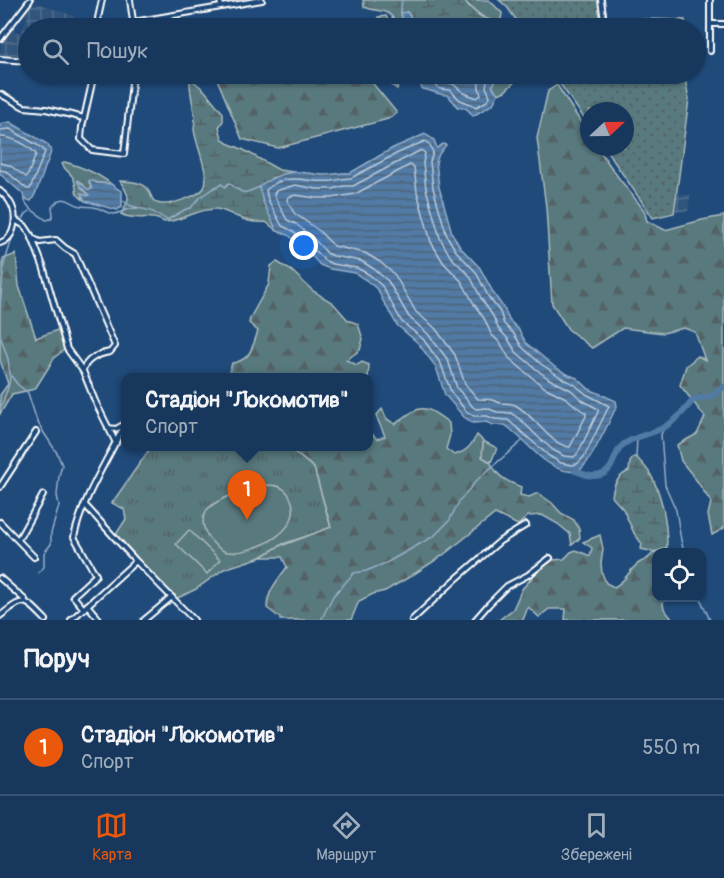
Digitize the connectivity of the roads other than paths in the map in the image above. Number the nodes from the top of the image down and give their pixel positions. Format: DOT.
graph roads {
  1 [pos="30,0"];
  2 [pos="102,0"];
  3 [pos="130,0"];
  4 [pos="220,0"];
  5 [pos="262,0"];
  6 [pos="601,0"];
  7 [pos="710,0"];
  8 [pos="221,8"];
  9 [pos="603,14"];
  10 [pos="98,18"];
  11 [pos="132,18"];
  12 [pos="158,18"];
  13 [pos="710,24"];
  14 [pos="724,24"];
  15 [pos="0,39"];
  16 [pos="710,51"];
  17 [pos="0,59"];
  18 [pos="18,60"];
  19 [pos="92,84"];
  20 [pos="132,84"];
  21 [pos="0,94"];
  22 [pos="84,118"];
  23 [pos="0,191"];
  24 [pos="15,220"];
  25 [pos="32,238"];
  26 [pos="40,242"];
  27 [pos="0,243"];
  28 [pos="36,248"];
  29 [pos="82,371"];
  30 [pos="121,426"];
  31 [pos="108,428"];
  32 [pos="36,432"];
  33 [pos="121,434"];
  34 [pos="116,443"];
  35 [pos="0,488"];
  36 [pos="43,495"];
  37 [pos="85,505"];
  38 [pos="0,522"];
  39 [pos="526,525"];
  40 [pos="18,540"];
  41 [pos="34,557"];
  42 [pos="550,558"];
  43 [pos="136,561"];
  44 [pos="0,578"];
  45 [pos="171,597"];
  46 [pos="28,602"];
  47 [pos="85,607"];
  48 [pos="0,616"];
  49 [pos="147,619"];
  50 [pos="46,620"];
  51 [pos="71,620"];
  52 [pos="100,620"];
  53 [pos="194,620"];
  54 [pos="412,620"];
  55 [pos="475,620"];
  1 -- 15 [label="street"];
  2 -- 10 [label="street"];
  3 -- 11 [label="street"];
  4 -- 8 [label="street"];
  5 -- 8 [label="street"];
  6 -- 9 [label="street"];
  7 -- 13 [label="street"];
  8 -- 12 [label="street"];
  13 -- 14 [label="street"];
  13 -- 16 [label="street"];
  17 -- 18 [label="street"];
  19 -- 22 [label="street"];
  20 -- 22 [label="street"];
  21 -- 22 [label="street"];
  23 -- 24 [label="street"];
  24 -- 25 [label="street"];
  24 -- 27 [label="street"];
  25 -- 26 [label="street"];
  25 -- 28 [label="street"];
  26 -- 28 [label="street"];
  26 -- 29 [label="street"];
  28 -- 29 [label="street"];
  29 -- 31 [label="street"];
  30 -- 31 [label="street"];
  31 -- 34 [label="street"];
  32 -- 35 [label="street"];
  33 -- 34 [label="street"];
  34 -- 37 [label="street"];
  36 -- 40 [label="street"];
  37 -- 43 [label="street"];
  37 -- 47 [label="street"];
  38 -- 40 [label="street"];
  39 -- 54 [label="street"];
  40 -- 41 [label="street"];
  42 -- 55 [label="street"];
  43 -- 45 [label="street"];
  43 -- 47 [label="street"];
  44 -- 46 [label="street"];
  45 -- 49 [label="street"];
  45 -- 53 [label="street"];
  46 -- 48 [label="street"];
  46 -- 50 [label="street"];
  47 -- 51 [label="street"];
  47 -- 52 [label="street"];
}
